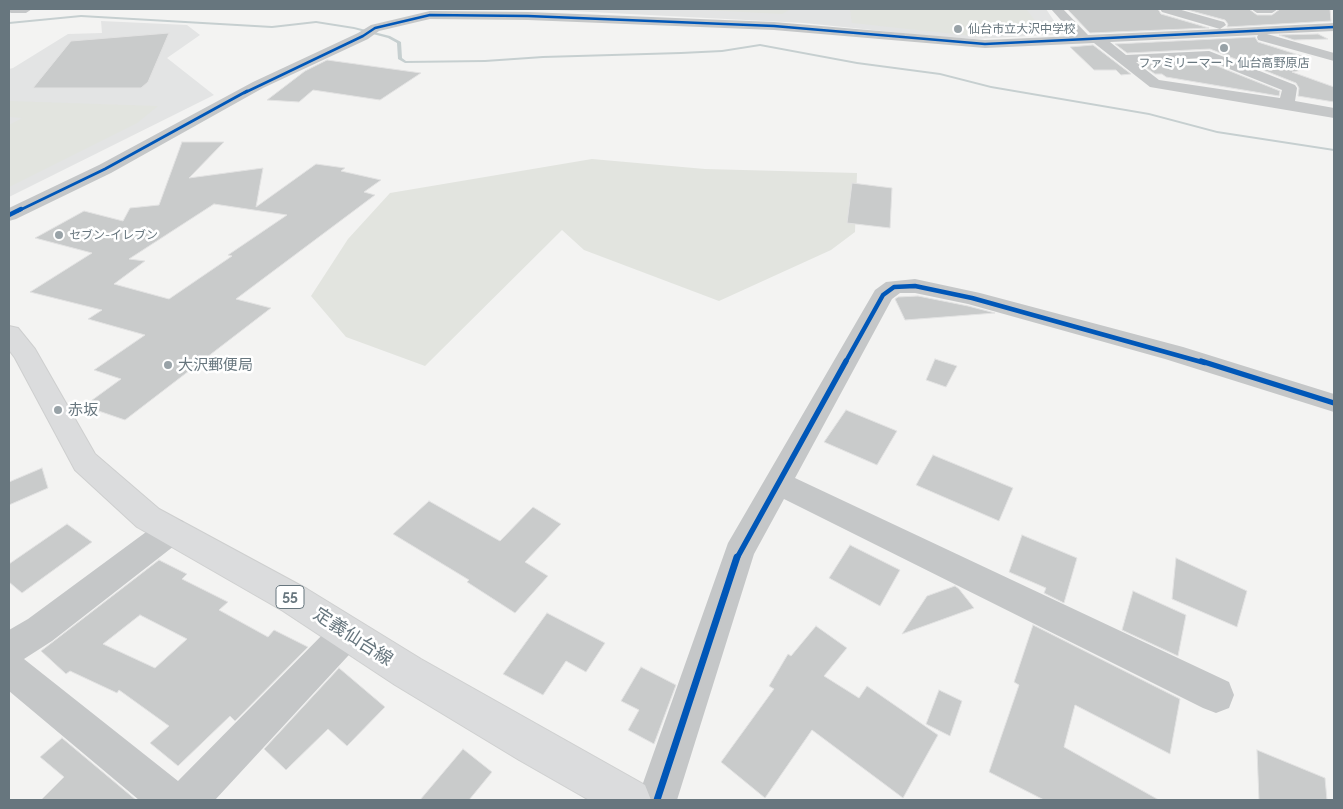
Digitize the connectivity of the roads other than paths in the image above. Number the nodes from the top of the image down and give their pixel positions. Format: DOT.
graph roads {
  1 [pos="11,9"];
  2 [pos="26,9"];
  3 [pos="429,9"];
  4 [pos="1057,9"];
  5 [pos="1166,9"];
  6 [pos="1257,9"];
  7 [pos="1272,9"];
  8 [pos="408,19"];
  9 [pos="1334,27"];
  10 [pos="1241,31"];
  11 [pos="1091,39"];
  12 [pos="1334,57"];
  13 [pos="1124,59"];
  14 [pos="1287,104"];
  15 [pos="1334,113"];
  16 [pos="9,215"];
  17 [pos="9,334"];
  18 [pos="1334,403"];
  19 [pos="778,483"];
  20 [pos="172,530"];
  21 [pos="347,633"];
  22 [pos="9,649"];
  23 [pos="9,669"];
  24 [pos="1216,696"];
  25 [pos="170,800"];
  26 [pos="188,800"];
  27 [pos="630,800"];
  28 [pos="657,800"];
  1 -- 2 [label="street"];
  3 -- 8 [label="street"];
  4 -- 11 [label="street"];
  5 -- 10 [label="street"];
  6 -- 7 [label="street"];
  8 -- 11 [label="street"];
  8 -- 16 [label="street"];
  9 -- 10 [label="street"];
  10 -- 11 [label="street"];
  10 -- 12 [label="street"];
  11 -- 13 [label="street"];
  13 -- 14 [label="street"];
  13 -- 14 [label="street"];
  14 -- 15 [label="street"];
  17 -- 20 [label="main road, 定義仙台線 / 55"];
  18 -- 19 [label="street"];
  19 -- 24 [label="street"];
  19 -- 28 [label="street"];
  20 -- 21 [label="main road, 定義仙台線 / 55"];
  20 -- 22 [label="street"];
  21 -- 26 [label="street"];
  21 -- 27 [label="main road, 定義仙台線 / 55"];
  23 -- 25 [label="street"];
}
